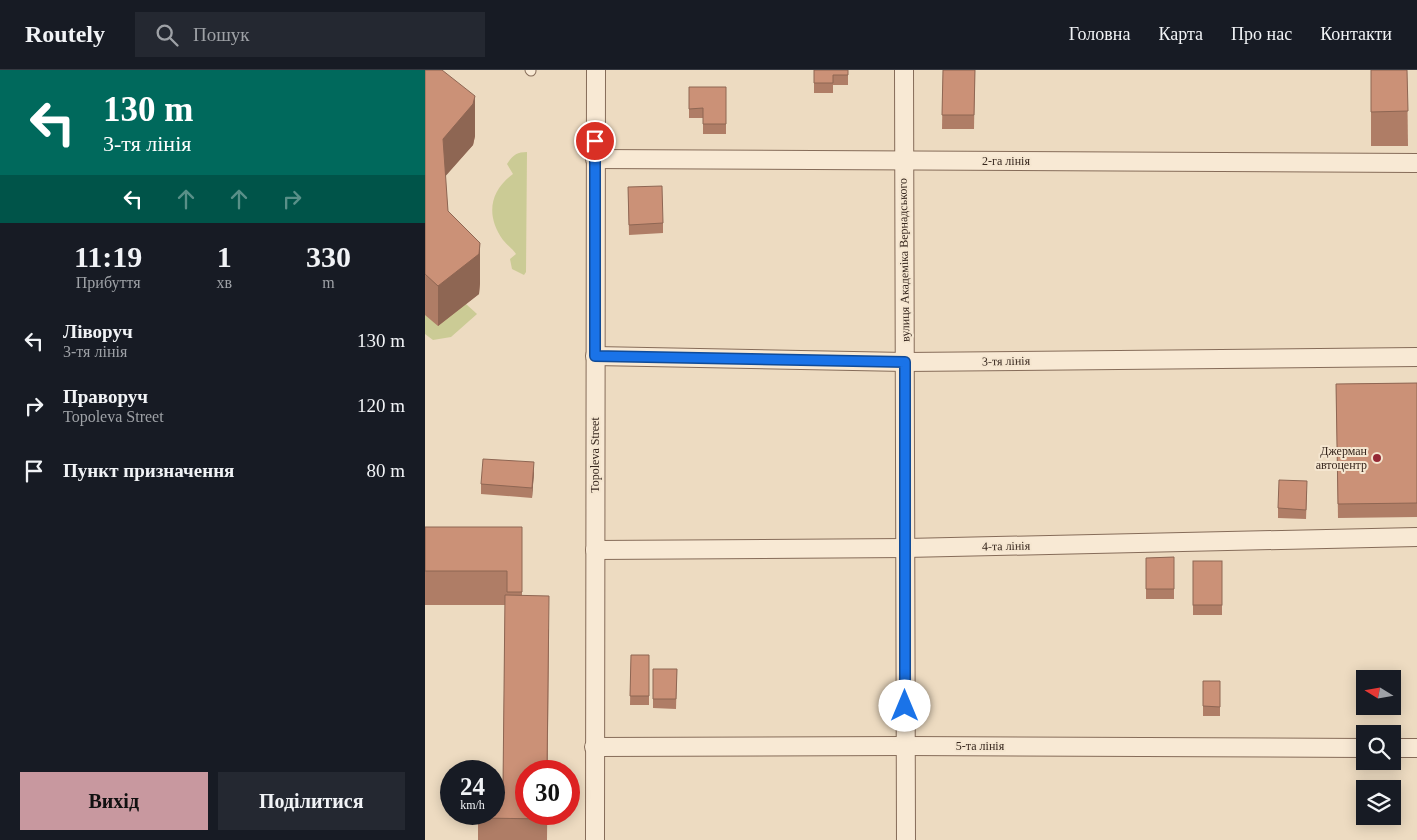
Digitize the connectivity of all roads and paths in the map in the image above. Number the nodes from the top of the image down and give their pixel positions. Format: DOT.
graph roads {
  1 [pos="596,70"];
  2 [pos="904,70"];
  3 [pos="595,159"];
  4 [pos="903,161"];
  5 [pos="1417,163"];
  6 [pos="595,356"];
  7 [pos="1417,357"];
  8 [pos="905,362"];
  9 [pos="1417,537"];
  10 [pos="905,548"];
  11 [pos="595,550"];
  12 [pos="905,746"];
  13 [pos="594,747"];
  14 [pos="1356,748"];
  15 [pos="1401,748"];
  16 [pos="1417,748"];
  17 [pos="595,840"];
  18 [pos="906,840"];
  1 -- 3 [label="street, Topoleva Street"];
  2 -- 4 [label="street, вулиця Академіка Вернадського"];
  3 -- 4 [label="street, 2-га лінія"];
  3 -- 6 [label="street, Topoleva Street"];
  4 -- 5 [label="street, 2-га лінія"];
  4 -- 8 [label="street, вулиця Академіка Вернадського"];
  6 -- 8 [label="street, 3-тя лінія"];
  6 -- 11 [label="street, Topoleva Street"];
  7 -- 8 [label="street, 3-тя лінія"];
  8 -- 10 [label="street, вулиця Академіка Вернадського"];
  9 -- 10 [label="street, 4-та лінія"];
  10 -- 11 [label="street, 4-та лінія"];
  10 -- 12 [label="street, вулиця Академіка Вернадського"];
  11 -- 13 [label="street, Topoleva Street"];
  12 -- 13 [label="street, 5-та лінія"];
  12 -- 14 [label="street, 5-та лінія"];
  12 -- 18 [label="street, вулиця Академіка Вернадського"];
  13 -- 17 [label="street, Topoleva Street"];
  15 -- 16 [label="street"];
}
